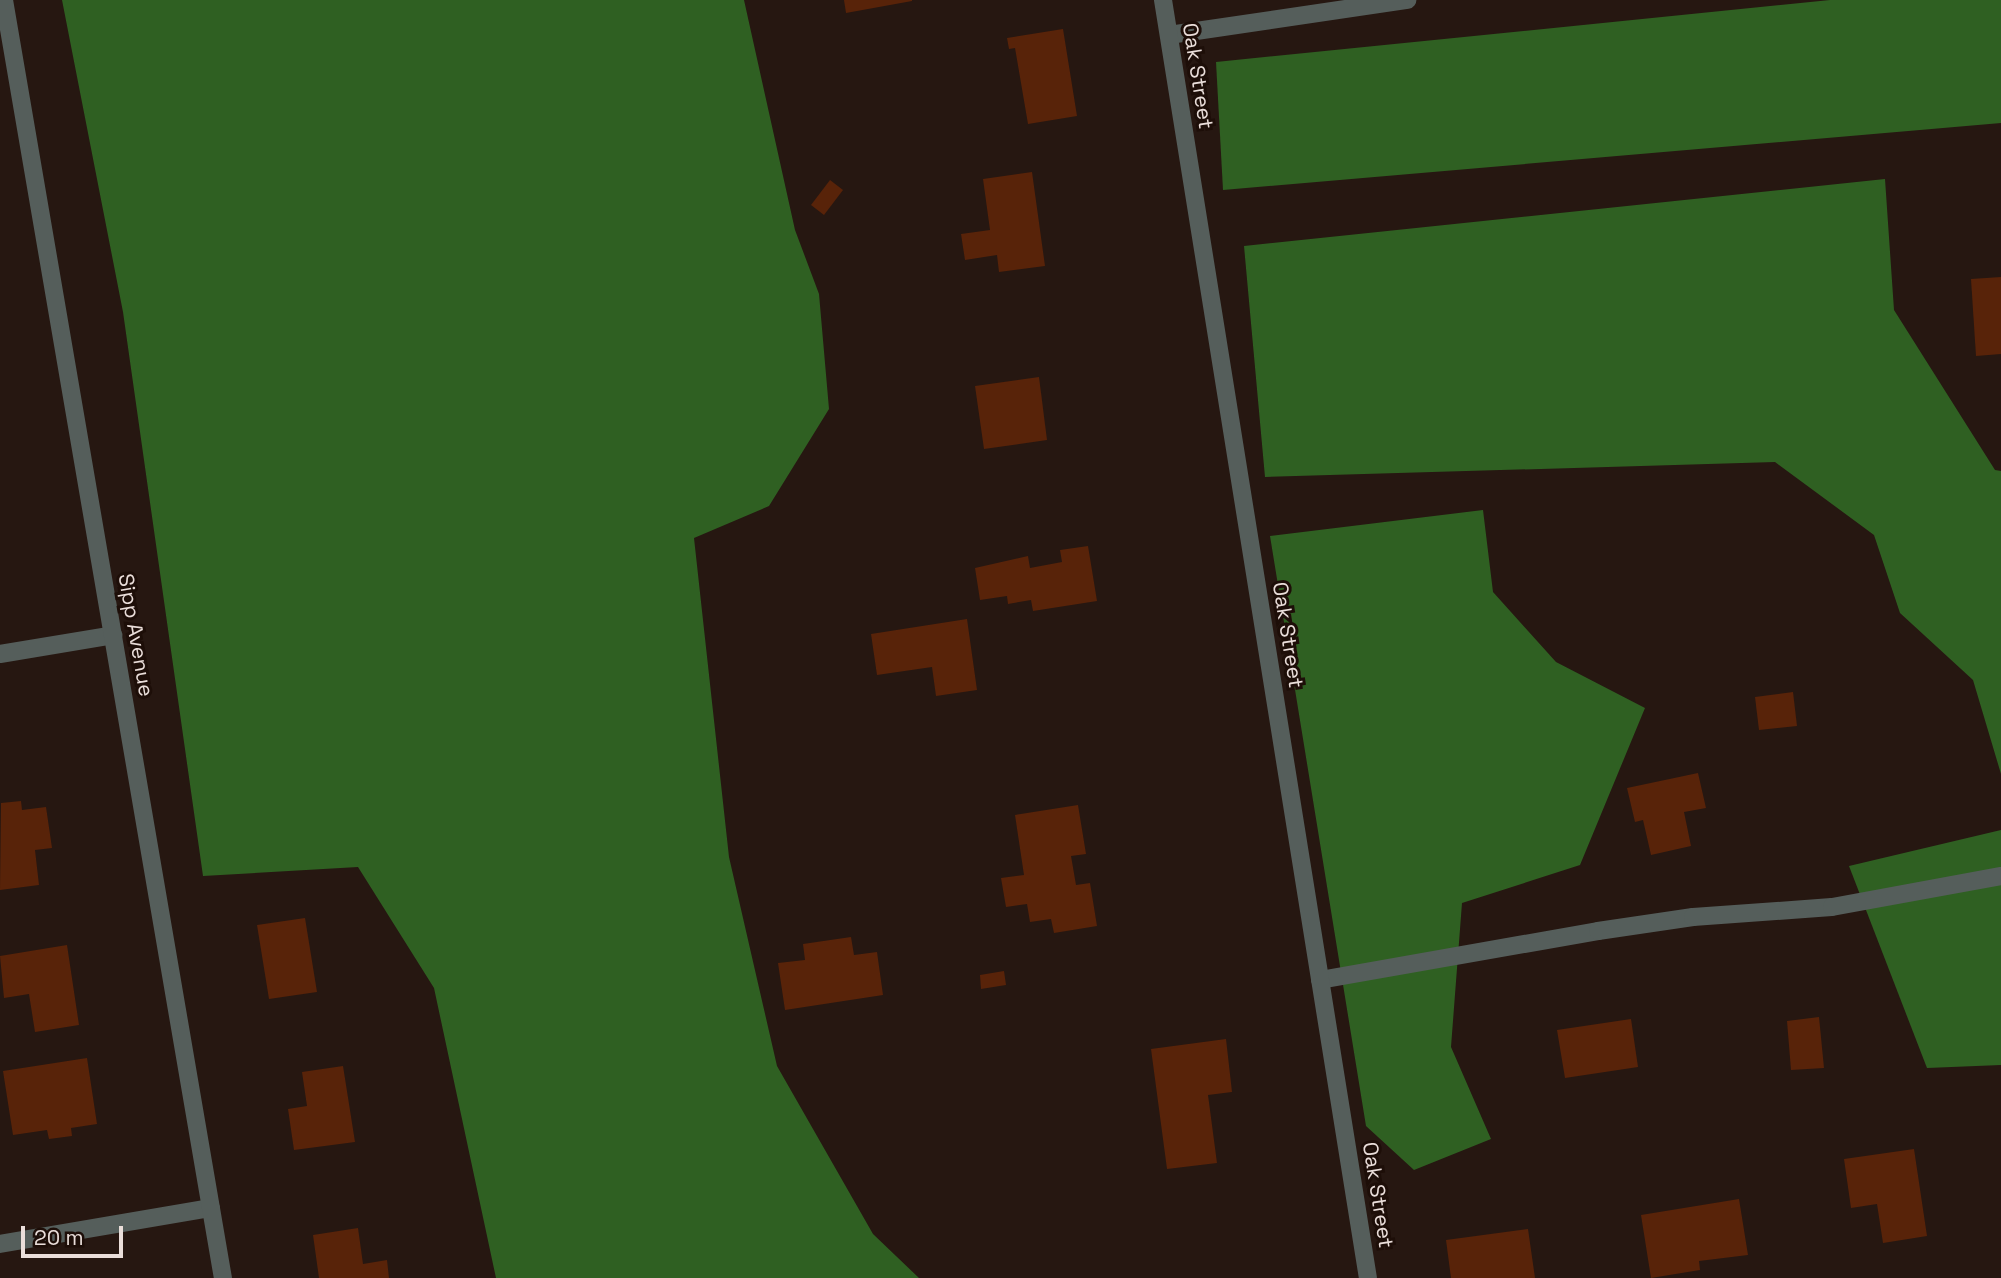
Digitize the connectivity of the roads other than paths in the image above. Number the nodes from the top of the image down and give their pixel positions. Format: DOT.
graph roads {
  1 [pos="4,0"];
  2 [pos="1163,0"];
  3 [pos="1407,0"];
  4 [pos="1169,35"];
  5 [pos="113,635"];
  6 [pos="0,654"];
  7 [pos="2001,876"];
  8 [pos="1321,980"];
  9 [pos="211,1208"];
  10 [pos="0,1244"];
  11 [pos="223,1278"];
  12 [pos="1368,1278"];
  1 -- 5 [label="street, Sipp Avenue"];
  2 -- 4 [label="street, Oak Street"];
  3 -- 4 [label="street"];
  4 -- 8 [label="street, Oak Street"];
  5 -- 6 [label="street"];
  5 -- 9 [label="street, Sipp Avenue"];
  7 -- 8 [label="street"];
  8 -- 12 [label="street, Oak Street"];
  9 -- 10 [label="street"];
  9 -- 11 [label="street, Sipp Avenue"];
}
